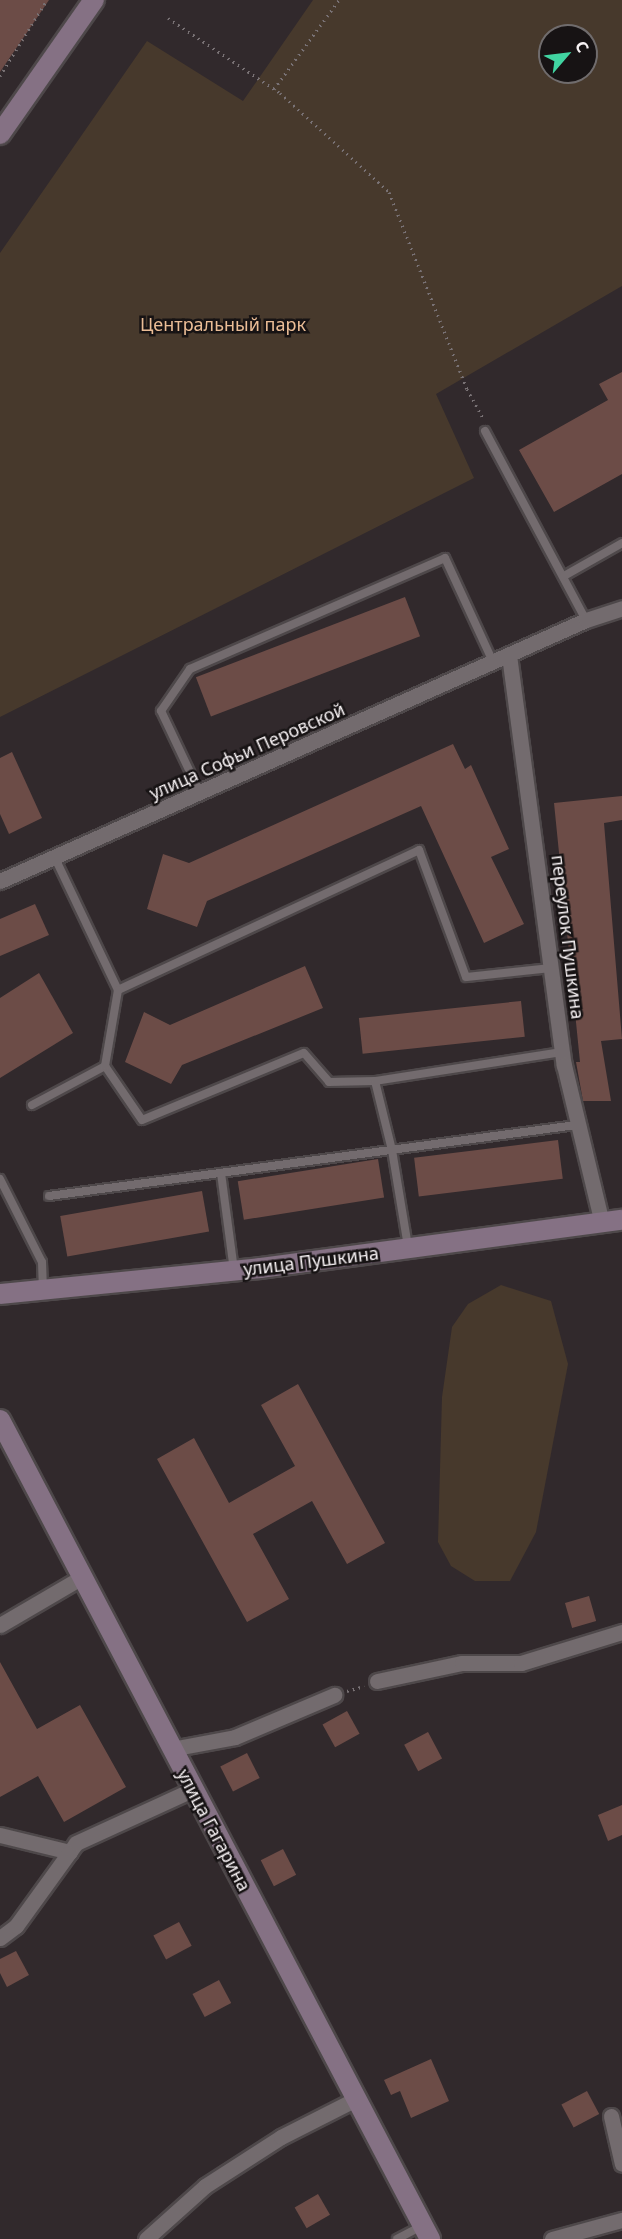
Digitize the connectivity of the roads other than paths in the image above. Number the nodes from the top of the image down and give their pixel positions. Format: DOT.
graph roads {
  1 [pos="94,0"];
  2 [pos="0,134"];
  3 [pos="487,431"];
  4 [pos="622,543"];
  5 [pos="564,576"];
  6 [pos="622,608"];
  7 [pos="586,620"];
  8 [pos="509,654"];
  9 [pos="493,662"];
  10 [pos="200,793"];
  11 [pos="55,858"];
  12 [pos="0,881"];
  13 [pos="554,968"];
  14 [pos="118,990"];
  15 [pos="563,1052"];
  16 [pos="105,1066"];
  17 [pos="375,1081"];
  18 [pos="32,1105"];
  19 [pos="576,1125"];
  20 [pos="392,1150"];
  21 [pos="221,1173"];
  22 [pos="0,1179"];
  23 [pos="49,1196"];
  24 [pos="622,1220"];
  25 [pos="602,1222"];
  26 [pos="408,1248"];
  27 [pos="234,1271"];
  28 [pos="43,1293"];
  29 [pos="0,1294"];
  30 [pos="0,1420"];
  31 [pos="82,1577"];
  32 [pos="0,1625"];
  33 [pos="622,1632"];
  34 [pos="377,1681"];
  35 [pos="334,1695"];
  36 [pos="171,1749"];
  37 [pos="192,1790"];
  38 [pos="0,1835"];
  39 [pos="70,1852"];
  40 [pos="0,1938"];
  41 [pos="356,2099"];
  42 [pos="611,2116"];
  43 [pos="622,2164"];
  44 [pos="622,2220"];
  45 [pos="426,2232"];
  46 [pos="146,2239"];
  47 [pos="397,2239"];
  48 [pos="552,2239"];
  1 -- 2 [label="street"];
  3 -- 5 [label="lane"];
  4 -- 5 [label="lane"];
  5 -- 7 [label="lane"];
  6 -- 7 [label="street, улица Софьи Перовской"];
  7 -- 8 [label="street, улица Софьи Перовской"];
  8 -- 9 [label="street, улица Софьи Перовской"];
  8 -- 13 [label="street, переулок Пушкина"];
  9 -- 10 [label="street, улица Софьи Перовской"];
  9 -- 10 [label="lane"];
  10 -- 11 [label="street, улица Софьи Перовской"];
  11 -- 12 [label="street, улица Софьи Перовской"];
  11 -- 14 [label="lane"];
  13 -- 14 [label="lane"];
  13 -- 15 [label="street, переулок Пушкина"];
  14 -- 16 [label="lane"];
  15 -- 17 [label="lane"];
  15 -- 19 [label="street, переулок Пушкина"];
  16 -- 17 [label="lane"];
  16 -- 18 [label="lane"];
  17 -- 20 [label="lane"];
  19 -- 20 [label="lane"];
  19 -- 25 [label="street, переулок Пушкина"];
  20 -- 21 [label="lane"];
  20 -- 26 [label="lane"];
  21 -- 23 [label="lane"];
  21 -- 27 [label="lane"];
  22 -- 28 [label="lane"];
  24 -- 25 [label="street, улица Пушкина"];
  25 -- 26 [label="street, улица Пушкина"];
  26 -- 27 [label="street, улица Пушкина"];
  27 -- 28 [label="street, улица Пушкина"];
  28 -- 29 [label="street, улица Пушкина"];
  30 -- 31 [label="street, улица Гагарина"];
  31 -- 32 [label="street"];
  31 -- 36 [label="street, улица Гагарина"];
  33 -- 34 [label="street"];
  35 -- 36 [label="street"];
  36 -- 37 [label="street, улица Гагарина"];
  37 -- 39 [label="street"];
  37 -- 41 [label="street, улица Гагарина"];
  38 -- 39 [label="street"];
  39 -- 40 [label="street"];
  41 -- 45 [label="street, улица Гагарина"];
  41 -- 46 [label="street"];
  42 -- 43 [label="street"];
  44 -- 48 [label="street"];
  45 -- 47 [label="lane"];
}
